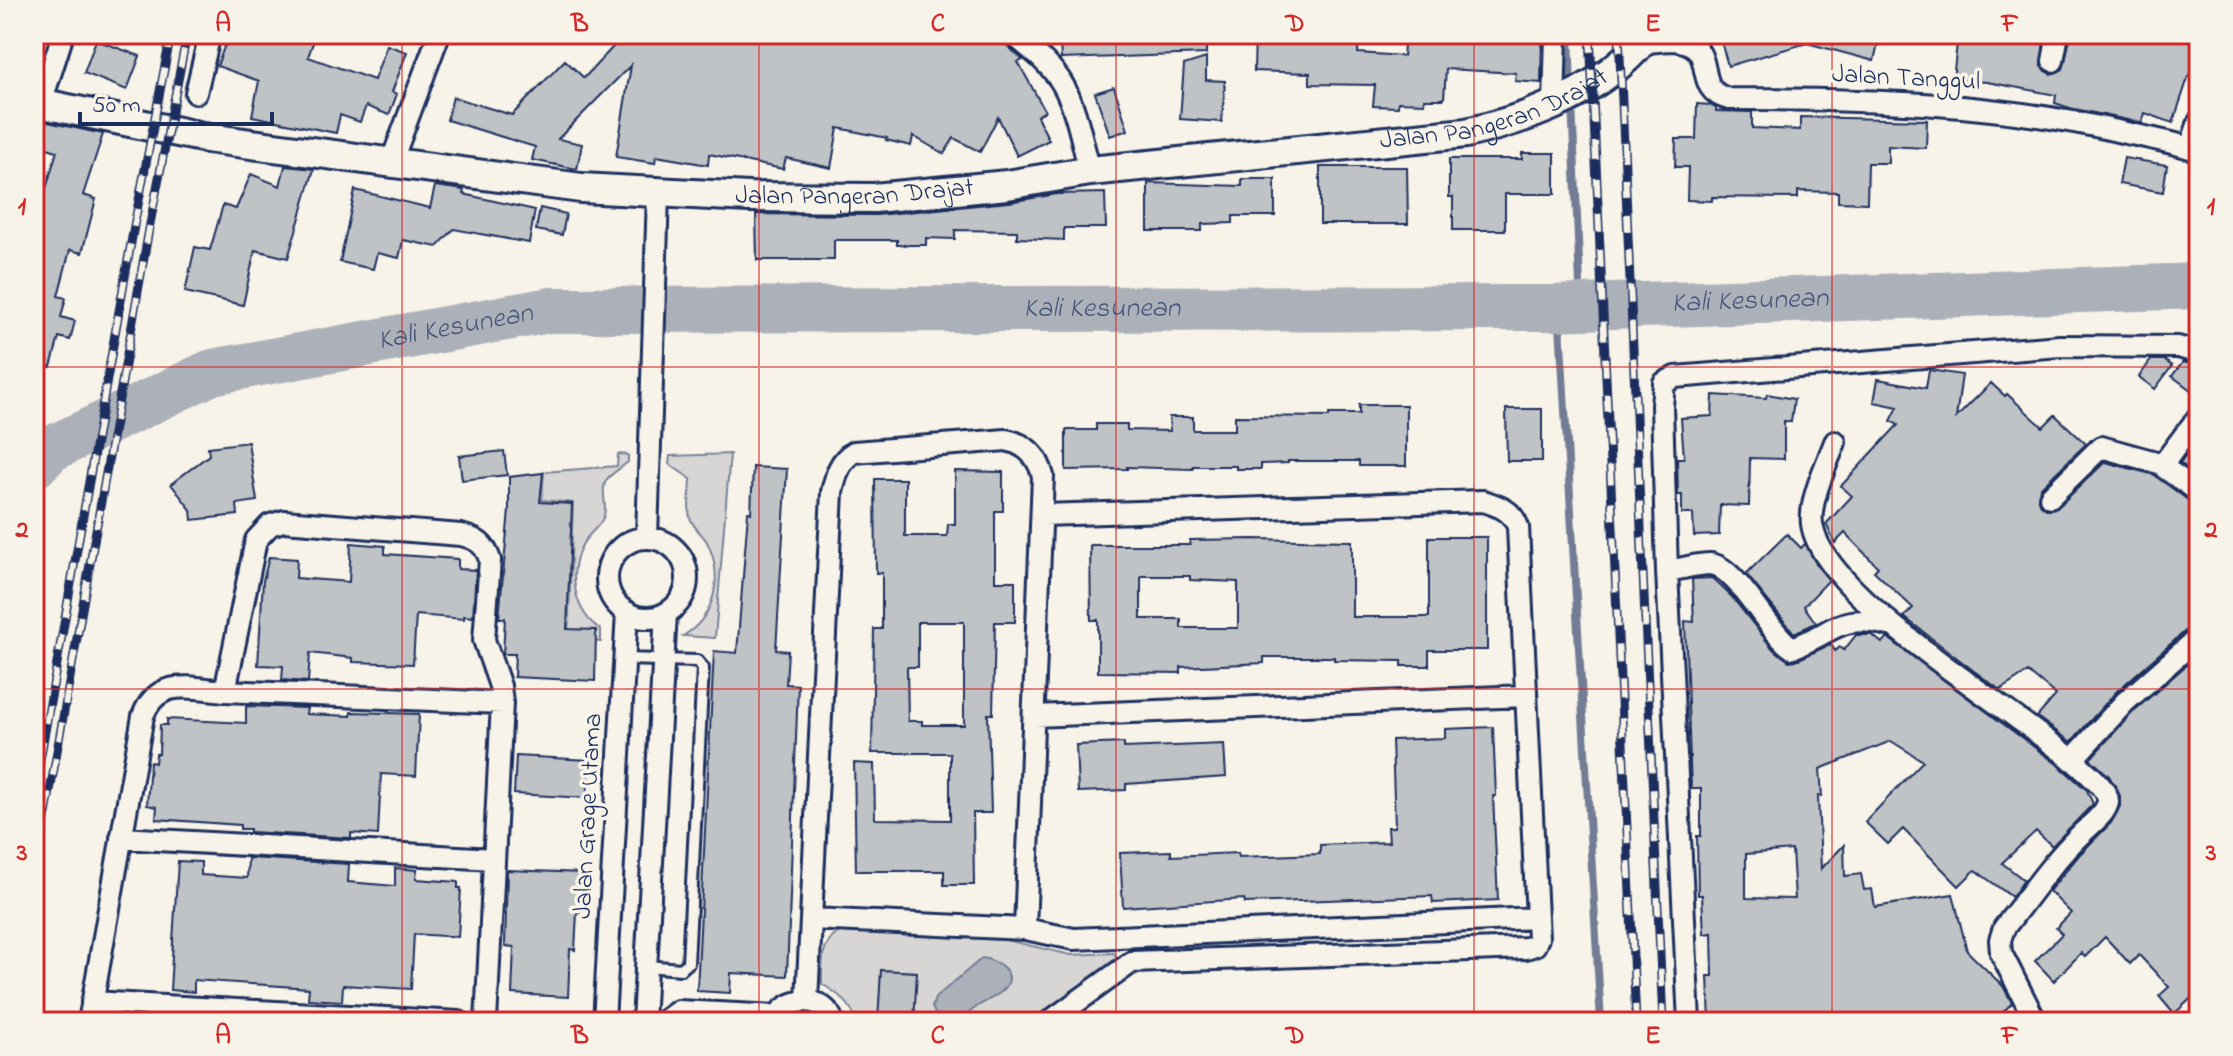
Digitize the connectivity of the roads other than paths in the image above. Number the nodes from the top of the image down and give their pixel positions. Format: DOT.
graph roads {
  1 [pos="63,34"];
  2 [pos="210,34"];
  3 [pos="439,34"];
  4 [pos="1013,34"];
  5 [pos="1556,34"];
  6 [pos="2058,34"];
  7 [pos="1645,38"];
  8 [pos="2053,61"];
  9 [pos="196,93"];
  10 [pos="1557,104"];
  11 [pos="46,105"];
  12 [pos="2199,122"];
  13 [pos="2195,150"];
  14 [pos="391,163"];
  15 [pos="1090,171"];
  16 [pos="658,194"];
  17 [pos="2199,353"];
  18 [pos="2199,416"];
  19 [pos="1835,442"];
  20 [pos="2163,464"];
  21 [pos="2199,492"];
  22 [pos="2050,497"];
  23 [pos="1042,515"];
  24 [pos="647,537"];
  25 [pos="1667,571"];
  26 [pos="627,612"];
  27 [pos="666,613"];
  28 [pos="1893,626"];
  29 [pos="2199,637"];
  30 [pos="624,659"];
  31 [pos="663,661"];
  32 [pos="225,691"];
  33 [pos="1526,696"];
  34 [pos="502,703"];
  35 [pos="1034,716"];
  36 [pos="2072,760"];
  37 [pos="121,838"];
  38 [pos="494,859"];
  39 [pos="1537,918"];
  40 [pos="812,919"];
  41 [pos="1025,929"];
  42 [pos="1134,935"];
  43 [pos="1132,962"];
  44 [pos="646,966"];
  45 [pos="807,1001"];
  46 [pos="90,1012"];
  47 [pos="325,1018"];
  48 [pos="775,1019"];
  49 [pos="459,1022"];
  50 [pos="486,1022"];
  51 [pos="604,1022"];
  52 [pos="643,1022"];
  53 [pos="663,1022"];
  54 [pos="833,1022"];
  55 [pos="1049,1022"];
  56 [pos="1689,1022"];
  57 [pos="2036,1022"];
  1 -- 11 [label="street"];
  2 -- 9 [label="street"];
  3 -- 14 [label="street"];
  4 -- 15 [label="street"];
  5 -- 10 [label="street"];
  6 -- 8 [label="street"];
  7 -- 10 [label="street, Jalan Pangeran Drajat"];
  7 -- 13 [label="street, Jalan Tanggul"];
  10 -- 15 [label="street, Jalan Pangeran Drajat"];
  11 -- 14 [label="street, Jalan Pangeran Drajat"];
  12 -- 13 [label="street"];
  14 -- 16 [label="street, Jalan Pangeran Drajat"];
  15 -- 16 [label="street, Jalan Pangeran Drajat"];
  16 -- 24 [label="street"];
  17 -- 25 [label="street"];
  18 -- 20 [label="street"];
  19 -- 28 [label="street"];
  20 -- 21 [label="street"];
  20 -- 22 [label="street"];
  23 -- 33 [label="street"];
  23 -- 35 [label="street"];
  23 -- 40 [label="street"];
  24 -- 26 [label="street"];
  24 -- 27 [label="street"];
  25 -- 28 [label="street"];
  25 -- 56 [label="street"];
  26 -- 27 [label="street"];
  26 -- 30 [label="street, Jalan Grage Utama"];
  27 -- 31 [label="street"];
  28 -- 36 [label="street"];
  29 -- 36 [label="street"];
  30 -- 31 [label="lane"];
  30 -- 51 [label="street, Jalan Grage Utama"];
  31 -- 44 [label="street"];
  31 -- 44 [label="lane"];
  32 -- 34 [label="street"];
  32 -- 34 [label="street"];
  32 -- 37 [label="street"];
  33 -- 35 [label="street"];
  33 -- 39 [label="street"];
  34 -- 38 [label="street"];
  35 -- 41 [label="street"];
  36 -- 57 [label="street"];
  37 -- 38 [label="street"];
  37 -- 46 [label="street"];
  38 -- 50 [label="street"];
  39 -- 42 [label="street"];
  39 -- 43 [label="street"];
  40 -- 41 [label="street"];
  40 -- 45 [label="street"];
  41 -- 42 [label="street"];
  42 -- 43 [label="street"];
  43 -- 55 [label="street"];
  44 -- 52 [label="street"];
  45 -- 48 [label="street"];
  45 -- 54 [label="street"];
  46 -- 47 [label="street"];
  47 -- 49 [label="street"];
  48 -- 53 [label="street"];
}
